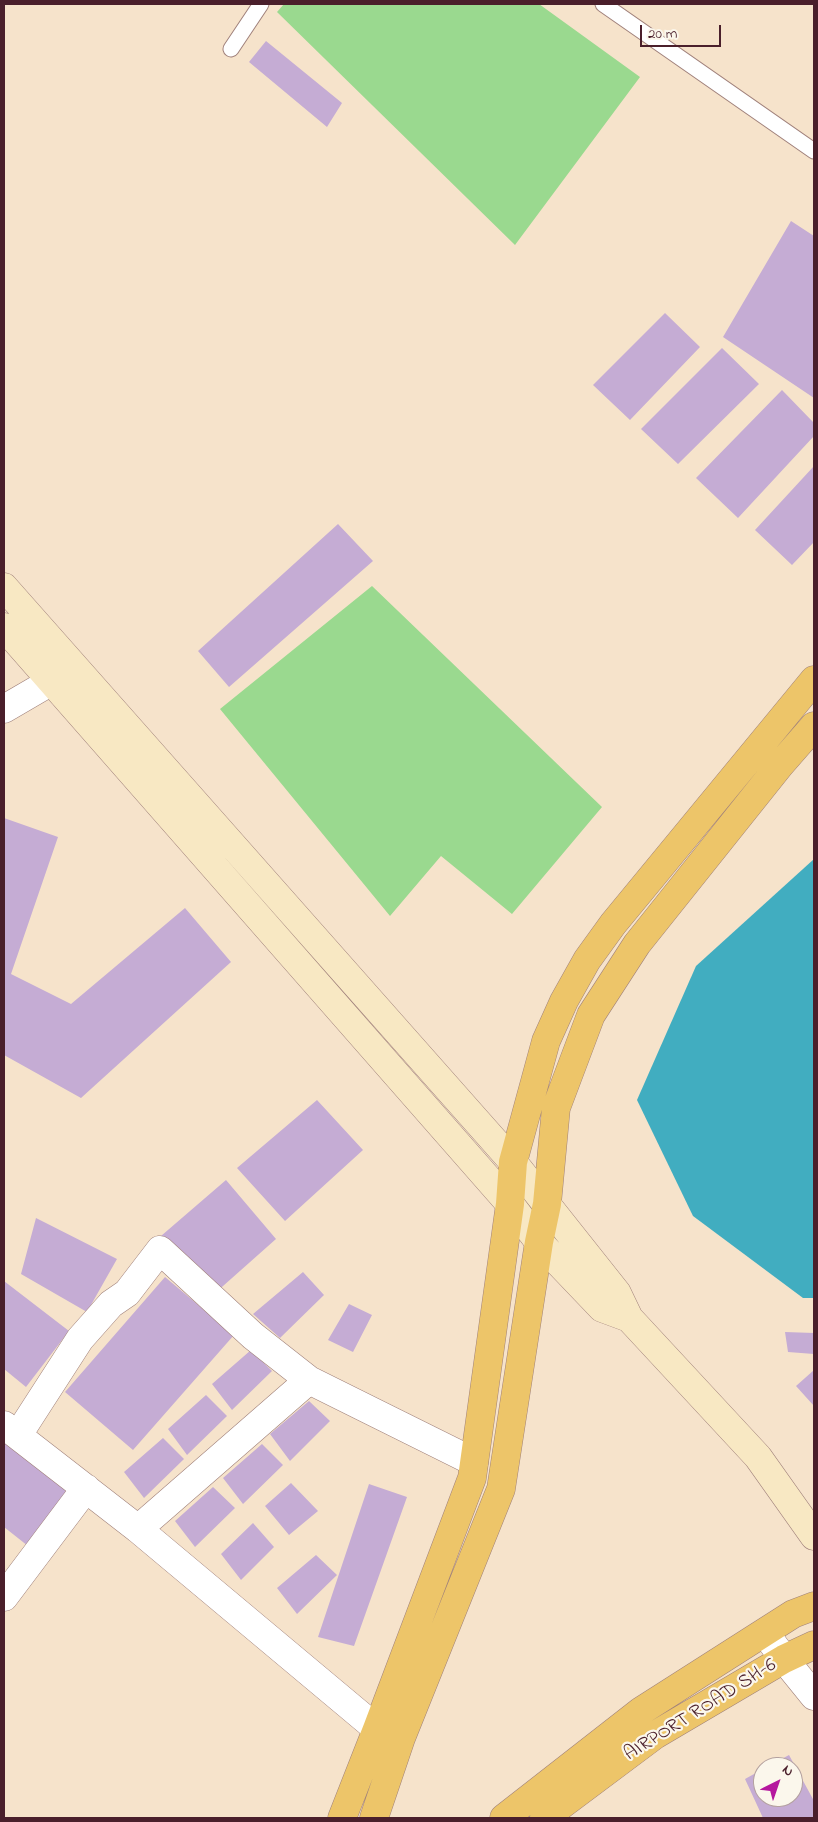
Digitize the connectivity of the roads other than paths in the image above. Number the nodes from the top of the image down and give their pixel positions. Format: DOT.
graph roads {
  1 [pos="261,4"];
  2 [pos="603,4"];
  3 [pos="231,49"];
  4 [pos="814,152"];
  5 [pos="4,587"];
  6 [pos="4,627"];
  7 [pos="814,680"];
  8 [pos="52,681"];
  9 [pos="4,708"];
  10 [pos="814,726"];
  11 [pos="513,1162"];
  12 [pos="510,1204"];
  13 [pos="547,1204"];
  14 [pos="539,1242"];
  15 [pos="630,1318"];
  16 [pos="309,1380"];
  17 [pos="11,1430"];
  18 [pos="474,1462"];
  19 [pos="86,1488"];
  20 [pos="138,1529"];
  21 [pos="814,1536"];
  22 [pos="4,1597"];
  23 [pos="814,1606"];
  24 [pos="765,1633"];
  25 [pos="814,1645"];
  26 [pos="784,1659"];
  27 [pos="814,1696"];
  28 [pos="389,1734"];
  29 [pos="342,1818"];
  30 [pos="374,1818"];
  31 [pos="504,1818"];
  32 [pos="544,1818"];
  1 -- 3 [label="lane"];
  2 -- 4 [label="lane"];
  5 -- 11 [label="main road"];
  6 -- 8 [label="main road"];
  7 -- 11 [label="main road"];
  8 -- 9 [label="street"];
  8 -- 12 [label="main road"];
  10 -- 13 [label="main road"];
  11 -- 12 [label="main road"];
  11 -- 13 [label="main road"];
  12 -- 14 [label="main road"];
  12 -- 18 [label="main road"];
  13 -- 14 [label="main road"];
  13 -- 15 [label="main road"];
  14 -- 15 [label="main road"];
  14 -- 28 [label="main road"];
  15 -- 21 [label="main road"];
  16 -- 17 [label="street"];
  16 -- 18 [label="street"];
  16 -- 20 [label="street"];
  17 -- 19 [label="street"];
  18 -- 28 [label="main road"];
  19 -- 20 [label="street"];
  19 -- 22 [label="street"];
  20 -- 28 [label="street"];
  23 -- 24 [label="main road"];
  24 -- 26 [label="street"];
  24 -- 31 [label="main road"];
  25 -- 26 [label="main road, AIRPORT ROAD SH-6"];
  26 -- 27 [label="street"];
  26 -- 32 [label="main road, AIRPORT ROAD SH-6"];
  28 -- 29 [label="main road"];
  28 -- 30 [label="main road"];
}
